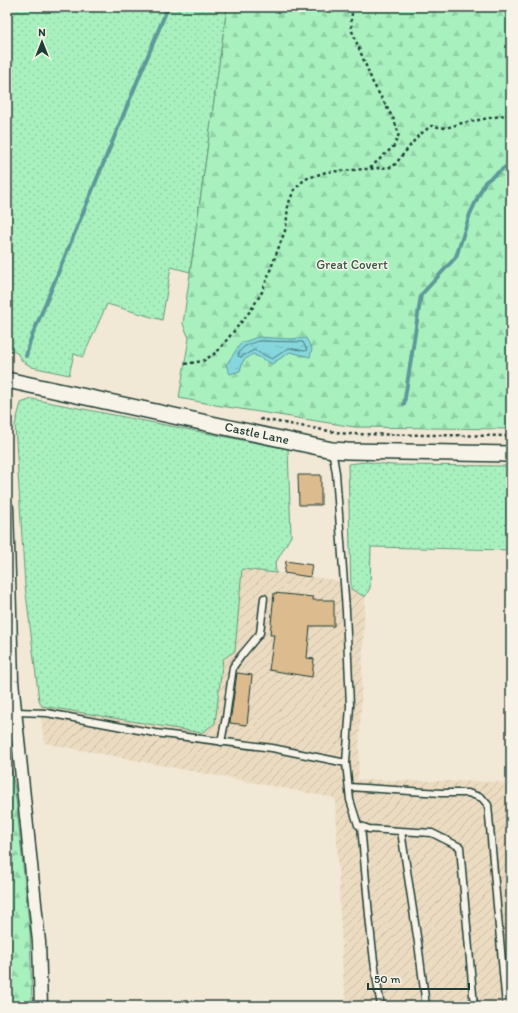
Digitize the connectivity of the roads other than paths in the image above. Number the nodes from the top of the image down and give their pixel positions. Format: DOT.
graph roads {
  1 [pos="7,380"];
  2 [pos="332,450"];
  3 [pos="511,454"];
  4 [pos="7,508"];
  5 [pos="264,598"];
  6 [pos="16,712"];
  7 [pos="221,742"];
  8 [pos="346,763"];
  9 [pos="349,787"];
  10 [pos="361,826"];
  11 [pos="401,831"];
  12 [pos="41,1006"];
  13 [pos="381,1006"];
  14 [pos="426,1006"];
  15 [pos="474,1006"];
  16 [pos="506,1006"];
  1 -- 2 [label="street, Castle Lane"];
  2 -- 3 [label="street, Castle Lane"];
  2 -- 8 [label="lane"];
  4 -- 6 [label="street"];
  5 -- 7 [label="lane"];
  6 -- 7 [label="lane"];
  6 -- 12 [label="street"];
  7 -- 8 [label="lane"];
  8 -- 9 [label="lane"];
  9 -- 10 [label="lane"];
  9 -- 16 [label="lane"];
  10 -- 11 [label="lane"];
  10 -- 13 [label="lane"];
  11 -- 14 [label="lane"];
  11 -- 15 [label="lane"];
}
